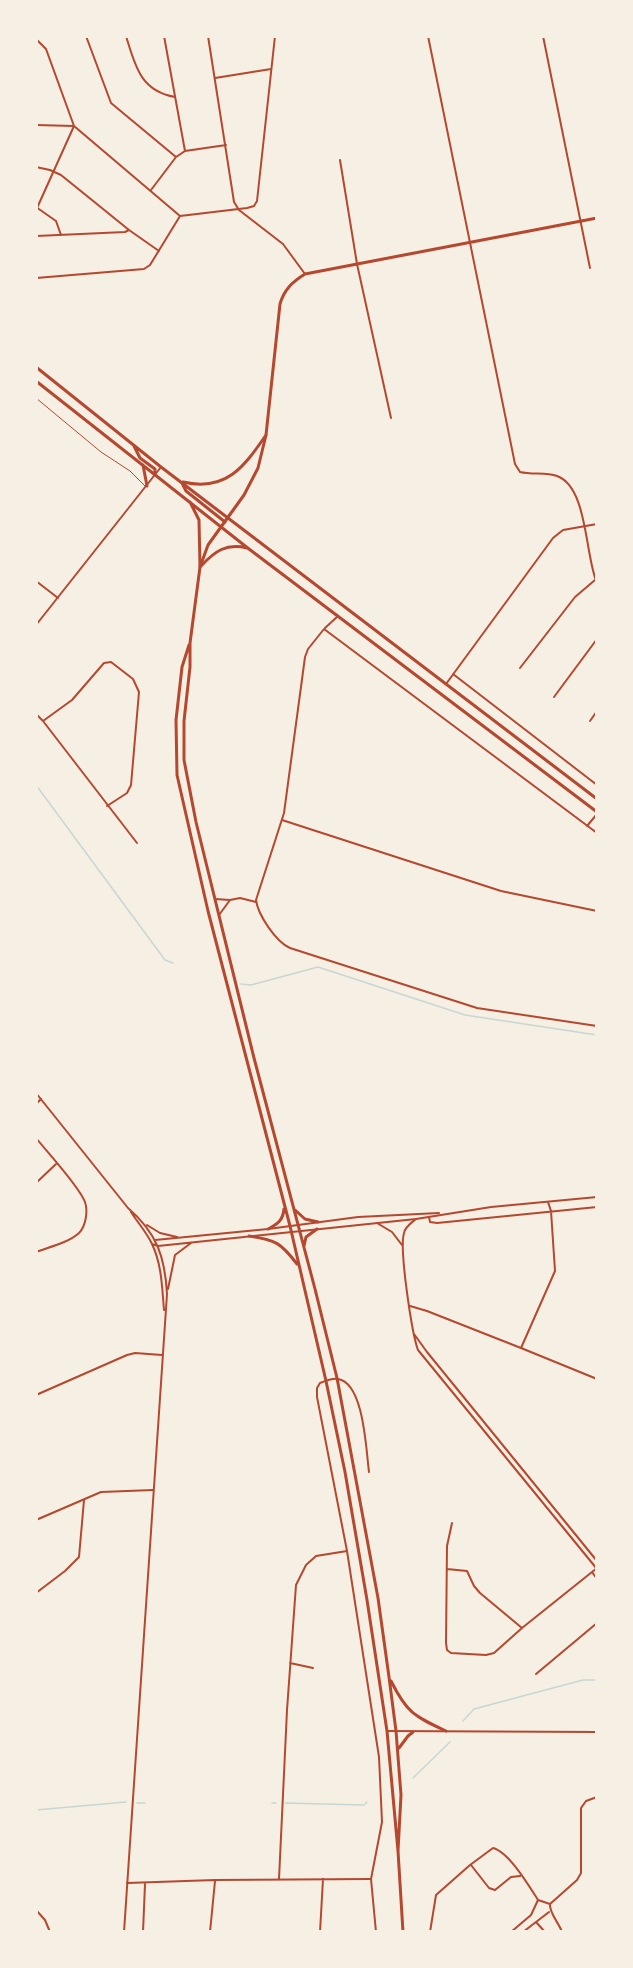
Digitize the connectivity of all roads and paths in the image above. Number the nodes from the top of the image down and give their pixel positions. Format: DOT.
graph roads {
  1 [pos="86,36"];
  2 [pos="126,36"];
  3 [pos="164,36"];
  4 [pos="208,36"];
  5 [pos="275,36"];
  6 [pos="428,36"];
  7 [pos="543,36"];
  8 [pos="36,38"];
  9 [pos="272,69"];
  10 [pos="214,79"];
  11 [pos="174,97"];
  12 [pos="36,125"];
  13 [pos="74,126"];
  14 [pos="226,146"];
  15 [pos="185,152"];
  16 [pos="176,157"];
  17 [pos="340,160"];
  18 [pos="36,167"];
  19 [pos="54,171"];
  20 [pos="151,190"];
  21 [pos="37,207"];
  22 [pos="239,210"];
  23 [pos="180,216"];
  24 [pos="597,218"];
  25 [pos="579,221"];
  26 [pos="129,230"];
  27 [pos="61,235"];
  28 [pos="36,236"];
  29 [pos="470,241"];
  30 [pos="159,251"];
  31 [pos="357,264"];
  32 [pos="590,268"];
  33 [pos="305,274"];
  34 [pos="36,278"];
  35 [pos="36,367"];
  36 [pos="36,381"];
  37 [pos="36,398"];
  38 [pos="391,418"];
  39 [pos="266,435"];
  40 [pos="133,445"];
  41 [pos="143,465"];
  42 [pos="161,467"];
  43 [pos="155,475"];
  44 [pos="181,482"];
  45 [pos="146,487"];
  46 [pos="188,499"];
  47 [pos="229,517"];
  48 [pos="225,522"];
  49 [pos="597,524"];
  50 [pos="222,526"];
  51 [pos="585,527"];
  52 [pos="249,549"];
  53 [pos="200,567"];
  54 [pos="36,581"];
  55 [pos="596,582"];
  56 [pos="58,598"];
  57 [pos="338,616"];
  58 [pos="36,625"];
  59 [pos="324,629"];
  60 [pos="597,639"];
  61 [pos="189,643"];
  62 [pos="520,668"];
  63 [pos="453,674"];
  64 [pos="445,685"];
  65 [pos="554,697"];
  66 [pos="597,711"];
  67 [pos="36,714"];
  68 [pos="44,721"];
  69 [pos="590,721"];
  70 [pos="597,785"];
  71 [pos="597,799"];
  72 [pos="107,806"];
  73 [pos="597,813"];
  74 [pos="282,820"];
  75 [pos="587,826"];
  76 [pos="597,833"];
  77 [pos="137,843"];
  78 [pos="215,899"];
  79 [pos="230,900"];
  80 [pos="256,902"];
  81 [pos="597,911"];
  82 [pos="219,915"];
  83 [pos="597,1026"];
  84 [pos="36,1093"];
  85 [pos="41,1099"];
  86 [pos="36,1104"];
  87 [pos="36,1138"];
  88 [pos="56,1164"];
  89 [pos="36,1183"];
  90 [pos="597,1197"];
  91 [pos="548,1202"];
  92 [pos="284,1204"];
  93 [pos="597,1207"];
  94 [pos="129,1208"];
  95 [pos="294,1208"];
  96 [pos="551,1211"];
  97 [pos="445,1213"];
  98 [pos="429,1217"];
  99 [pos="416,1219"];
  100 [pos="318,1222"];
  101 [pos="376,1222"];
  102 [pos="145,1223"];
  103 [pos="298,1225"];
  104 [pos="290,1226"];
  105 [pos="268,1229"];
  106 [pos="316,1229"];
  107 [pos="300,1231"];
  108 [pos="290,1232"];
  109 [pos="249,1236"];
  110 [pos="181,1238"];
  111 [pos="155,1240"];
  112 [pos="193,1242"];
  113 [pos="152,1244"];
  114 [pos="402,1245"];
  115 [pos="158,1246"];
  116 [pos="304,1246"];
  117 [pos="36,1252"];
  118 [pos="298,1266"];
  119 [pos="166,1294"];
  120 [pos="410,1306"];
  121 [pos="165,1318"];
  122 [pos="412,1332"];
  123 [pos="521,1348"];
  124 [pos="162,1355"];
  125 [pos="337,1378"];
  126 [pos="597,1379"];
  127 [pos="327,1381"];
  128 [pos="36,1395"];
  129 [pos="369,1472"];
  130 [pos="153,1490"];
  131 [pos="84,1499"];
  132 [pos="36,1520"];
  133 [pos="452,1523"];
  134 [pos="347,1551"];
  135 [pos="597,1561"];
  136 [pos="447,1569"];
  137 [pos="597,1569"];
  138 [pos="592,1572"];
  139 [pos="597,1579"];
  140 [pos="36,1593"];
  141 [pos="597,1623"];
  142 [pos="522,1628"];
  143 [pos="290,1664"];
  144 [pos="313,1668"];
  145 [pos="536,1674"];
  146 [pos="389,1677"];
  147 [pos="387,1731"];
  148 [pos="396,1731"];
  149 [pos="446,1731"];
  150 [pos="413,1732"];
  151 [pos="597,1732"];
  152 [pos="398,1750"];
  153 [pos="597,1797"];
  154 [pos="398,1851"];
  155 [pos="470,1865"];
  156 [pos="520,1876"];
  157 [pos="323,1879"];
  158 [pos="370,1879"];
  159 [pos="215,1880"];
  160 [pos="279,1880"];
  161 [pos="127,1883"];
  162 [pos="145,1883"];
  163 [pos="538,1900"];
  164 [pos="550,1904"];
  165 [pos="36,1910"];
  166 [pos="550,1911"];
  167 [pos="536,1922"];
  168 [pos="50,1932"];
  169 [pos="124,1932"];
  170 [pos="143,1932"];
  171 [pos="210,1932"];
  172 [pos="320,1932"];
  173 [pos="376,1932"];
  174 [pos="403,1932"];
  175 [pos="430,1932"];
  176 [pos="511,1932"];
  177 [pos="523,1932"];
  178 [pos="545,1932"];
  179 [pos="562,1932"];
  1 -- 16 [label="street"];
  2 -- 11 [label="street"];
  3 -- 11 [label="street"];
  4 -- 10 [label="street"];
  5 -- 9 [label="street"];
  6 -- 29 [label="street"];
  7 -- 25 [label="street"];
  8 -- 13 [label="street"];
  9 -- 10 [label="street"];
  9 -- 22 [label="street"];
  10 -- 14 [label="street"];
  11 -- 15 [label="street"];
  12 -- 13 [label="street"];
  13 -- 19 [label="street"];
  13 -- 20 [label="street"];
  14 -- 15 [label="street"];
  14 -- 22 [label="street"];
  15 -- 16 [label="street"];
  16 -- 20 [label="street"];
  17 -- 31 [label="street"];
  18 -- 19 [label="street"];
  19 -- 21 [label="street"];
  19 -- 26 [label="street"];
  20 -- 23 [label="street"];
  21 -- 27 [label="street"];
  22 -- 23 [label="street"];
  22 -- 33 [label="street"];
  23 -- 30 [label="street"];
  24 -- 25 [label="main road"];
  25 -- 29 [label="main road"];
  25 -- 32 [label="street"];
  26 -- 27 [label="street"];
  26 -- 30 [label="street"];
  27 -- 28 [label="street"];
  29 -- 31 [label="main road"];
  29 -- 51 [label="street"];
  30 -- 34 [label="street"];
  31 -- 33 [label="main road"];
  31 -- 38 [label="street"];
  33 -- 39 [label="main road"];
  35 -- 40 [label="main road"];
  36 -- 41 [label="main road"];
  37 -- 45 [label="lane"];
  39 -- 44 [label="main road"];
  39 -- 47 [label="main road"];
  40 -- 42 [label="main road"];
  40 -- 43 [label="main road"];
  41 -- 43 [label="main road"];
  41 -- 45 [label="main road"];
  42 -- 43 [label="street"];
  42 -- 44 [label="main road"];
  43 -- 45 [label="street"];
  43 -- 46 [label="main road"];
  44 -- 47 [label="main road"];
  44 -- 48 [label="main road"];
  45 -- 56 [label="street"];
  46 -- 50 [label="main road"];
  46 -- 53 [label="main road"];
  47 -- 48 [label="main road"];
  47 -- 64 [label="main road"];
  48 -- 50 [label="main road"];
  49 -- 51 [label="street"];
  50 -- 52 [label="main road"];
  50 -- 53 [label="main road"];
  51 -- 55 [label="street"];
  51 -- 63 [label="street"];
  52 -- 53 [label="main road"];
  52 -- 57 [label="main road"];
  53 -- 61 [label="main road"];
  54 -- 56 [label="street"];
  55 -- 62 [label="street"];
  56 -- 58 [label="street"];
  57 -- 59 [label="street"];
  57 -- 73 [label="main road"];
  59 -- 74 [label="street"];
  59 -- 75 [label="street"];
  60 -- 65 [label="street"];
  61 -- 78 [label="main road"];
  61 -- 92 [label="main road"];
  63 -- 64 [label="street"];
  63 -- 70 [label="street"];
  64 -- 71 [label="main road"];
  66 -- 69 [label="street"];
  67 -- 68 [label="street"];
  68 -- 72 [label="street"];
  68 -- 72 [label="street"];
  72 -- 77 [label="street"];
  73 -- 75 [label="street"];
  74 -- 80 [label="street"];
  74 -- 81 [label="street"];
  75 -- 76 [label="street"];
  78 -- 79 [label="street"];
  78 -- 82 [label="main road"];
  79 -- 80 [label="street"];
  79 -- 82 [label="street"];
  80 -- 83 [label="street"];
  82 -- 95 [label="main road"];
  84 -- 85 [label="street"];
  85 -- 86 [label="street"];
  85 -- 94 [label="street"];
  87 -- 88 [label="street"];
  88 -- 89 [label="street"];
  88 -- 117 [label="street"];
  90 -- 91 [label="street"];
  91 -- 96 [label="street"];
  91 -- 97 [label="street"];
  92 -- 104 [label="main road"];
  92 -- 105 [label="main road"];
  93 -- 96 [label="street"];
  94 -- 102 [label="street"];
  94 -- 113 [label="street"];
  95 -- 100 [label="main road"];
  95 -- 103 [label="main road"];
  96 -- 98 [label="street"];
  96 -- 123 [label="street"];
  97 -- 98 [label="street"];
  97 -- 100 [label="street"];
  98 -- 99 [label="street"];
  99 -- 101 [label="street"];
  99 -- 114 [label="street"];
  100 -- 103 [label="street"];
  101 -- 106 [label="street"];
  101 -- 114 [label="street"];
  102 -- 110 [label="street"];
  102 -- 111 [label="street"];
  103 -- 104 [label="street"];
  103 -- 107 [label="main road"];
  104 -- 105 [label="street"];
  104 -- 108 [label="main road"];
  105 -- 110 [label="street"];
  106 -- 107 [label="street"];
  106 -- 116 [label="main road"];
  107 -- 108 [label="street"];
  107 -- 116 [label="main road"];
  108 -- 109 [label="street"];
  108 -- 118 [label="main road"];
  109 -- 112 [label="street"];
  109 -- 118 [label="main road"];
  110 -- 111 [label="street"];
  111 -- 113 [label="street"];
  111 -- 115 [label="street"];
  112 -- 115 [label="street"];
  112 -- 119 [label="street"];
  113 -- 115 [label="street"];
  113 -- 121 [label="street"];
  114 -- 120 [label="street"];
  115 -- 119 [label="street"];
  116 -- 125 [label="main road"];
  118 -- 127 [label="main road"];
  119 -- 121 [label="street"];
  120 -- 122 [label="street"];
  120 -- 123 [label="street"];
  121 -- 124 [label="street"];
  122 -- 135 [label="street"];
  122 -- 137 [label="street"];
  123 -- 126 [label="street"];
  124 -- 128 [label="street"];
  124 -- 130 [label="street"];
  125 -- 127 [label="street"];
  125 -- 129 [label="street"];
  125 -- 146 [label="main road"];
  127 -- 134 [label="street"];
  127 -- 147 [label="main road"];
  130 -- 131 [label="street"];
  130 -- 161 [label="street"];
  131 -- 132 [label="street"];
  131 -- 140 [label="street"];
  133 -- 136 [label="street"];
  134 -- 143 [label="street"];
  134 -- 158 [label="street"];
  136 -- 142 [label="street"];
  136 -- 142 [label="street"];
  137 -- 138 [label="street"];
  138 -- 139 [label="street"];
  138 -- 142 [label="street"];
  141 -- 145 [label="street"];
  143 -- 144 [label="street"];
  143 -- 160 [label="street"];
  146 -- 148 [label="main road"];
  146 -- 149 [label="main road"];
  147 -- 148 [label="street"];
  147 -- 154 [label="main road"];
  148 -- 150 [label="street"];
  148 -- 152 [label="main road"];
  149 -- 150 [label="street"];
  149 -- 151 [label="street"];
  150 -- 152 [label="main road"];
  152 -- 154 [label="main road"];
  153 -- 164 [label="street"];
  154 -- 174 [label="main road"];
  155 -- 156 [label="street"];
  155 -- 156 [label="street"];
  155 -- 175 [label="street"];
  156 -- 163 [label="street"];
  157 -- 158 [label="street"];
  157 -- 160 [label="street"];
  157 -- 172 [label="street"];
  158 -- 173 [label="street"];
  159 -- 160 [label="street"];
  159 -- 162 [label="street"];
  159 -- 171 [label="street"];
  161 -- 162 [label="street"];
  161 -- 169 [label="street"];
  162 -- 170 [label="street"];
  163 -- 164 [label="street"];
  163 -- 176 [label="street"];
  164 -- 166 [label="street"];
  165 -- 168 [label="street"];
  166 -- 167 [label="street"];
  166 -- 179 [label="street"];
  167 -- 177 [label="street"];
  167 -- 178 [label="street"];
}
